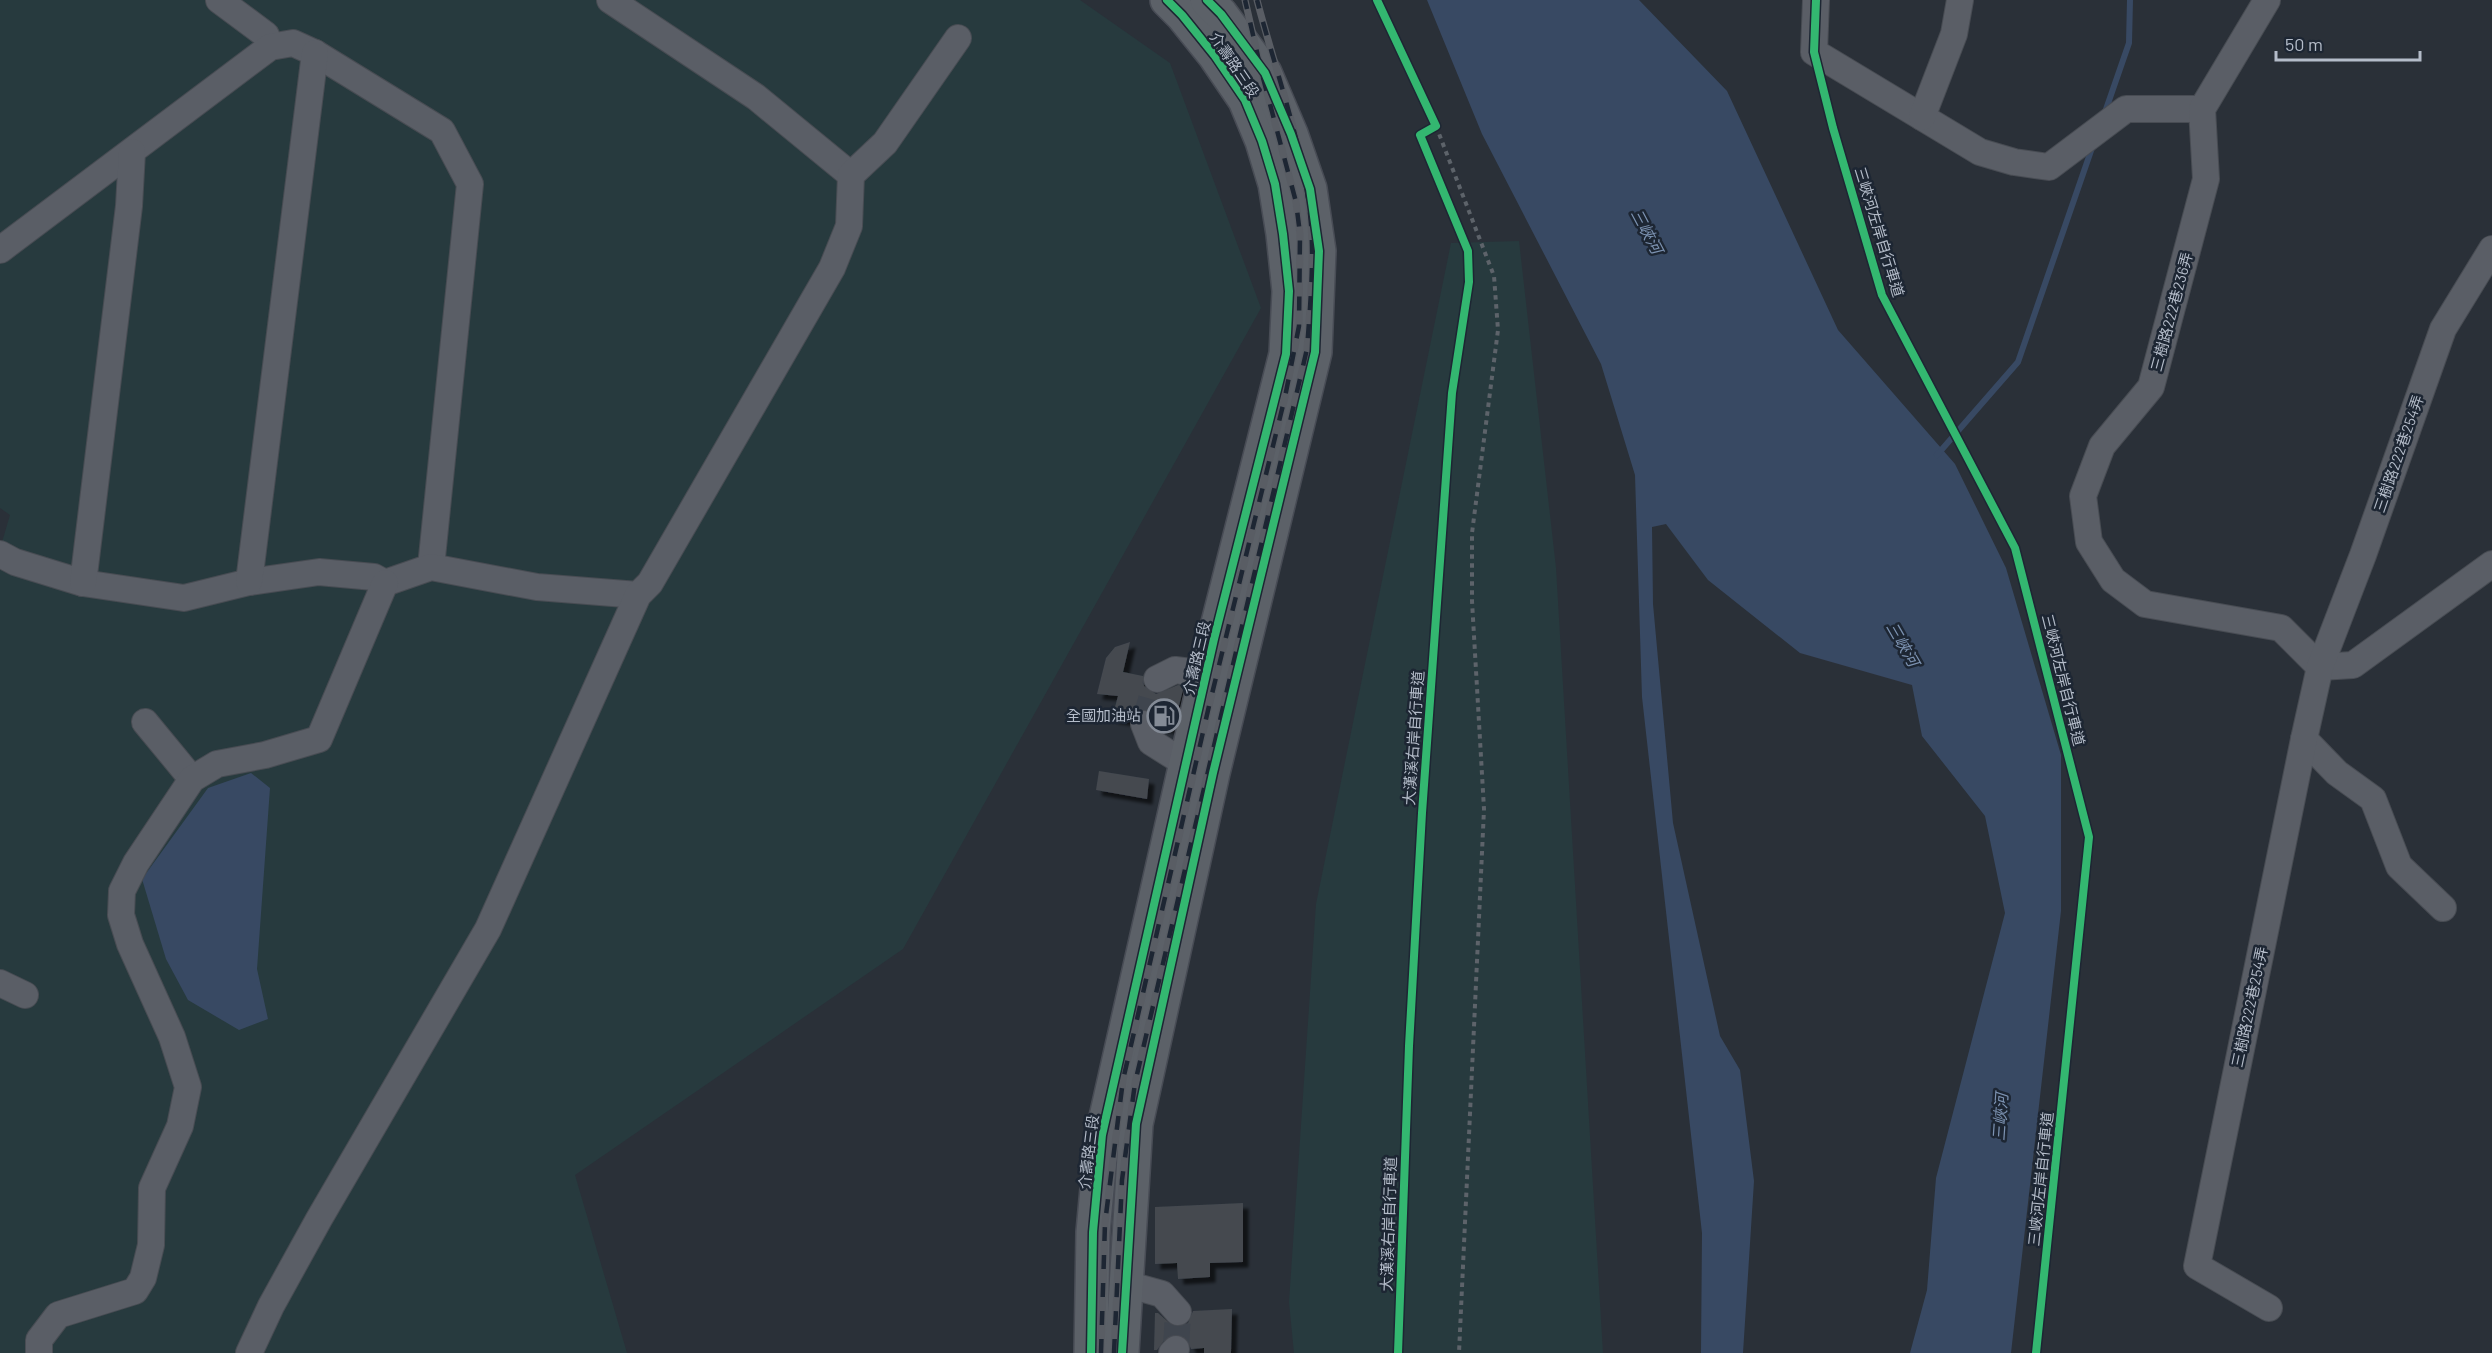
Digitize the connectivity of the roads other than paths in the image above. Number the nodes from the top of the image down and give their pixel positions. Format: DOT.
graph roads {
  1 [pos="219,0"];
  2 [pos="610,0"];
  3 [pos="1167,0"];
  4 [pos="1207,0"];
  5 [pos="1224,0"];
  6 [pos="1816,0"];
  7 [pos="1960,0"];
  8 [pos="2267,0"];
  9 [pos="958,38"];
  10 [pos="270,47"];
  11 [pos="315,53"];
  12 [pos="1265,73"];
  13 [pos="2202,109"];
  14 [pos="1922,117"];
  15 [pos="132,152"];
  16 [pos="852,175"];
  17 [pos="0,249"];
  18 [pos="2492,249"];
  19 [pos="0,554"];
  20 [pos="2492,564"];
  21 [pos="431,567"];
  22 [pos="249,582"];
  23 [pos="83,583"];
  24 [pos="385,583"];
  25 [pos="638,595"];
  26 [pos="2320,667"];
  27 [pos="1207,674"];
  28 [pos="1157,679"];
  29 [pos="145,722"];
  30 [pos="1144,724"];
  31 [pos="2304,739"];
  32 [pos="1186,764"];
  33 [pos="192,779"];
  34 [pos="2443,908"];
  35 [pos="0,983"];
  36 [pos="25,995"];
  37 [pos="1102,1135"];
  38 [pos="1134,1138"];
  39 [pos="1126,1284"];
  40 [pos="2269,1308"];
  41 [pos="1178,1312"];
  42 [pos="39,1353"];
  43 [pos="249,1353"];
  44 [pos="1091,1353"];
  45 [pos="1122,1353"];
  1 -- 10 [label="lane"];
  2 -- 16 [label="lane"];
  3 -- 27 [label="main road, 介壽路三段"];
  4 -- 12 [label="main road, 介壽路三段"];
  5 -- 12 [label="main road"];
  6 -- 14 [label="lane"];
  7 -- 14 [label="lane"];
  8 -- 13 [label="lane"];
  9 -- 16 [label="lane"];
  10 -- 11 [label="lane"];
  10 -- 15 [label="lane"];
  11 -- 21 [label="lane"];
  11 -- 22 [label="lane"];
  12 -- 38 [label="main road, 介壽路三段"];
  13 -- 14 [label="lane"];
  13 -- 26 [label="lane, 三樹路222巷236弄"];
  15 -- 17 [label="lane"];
  15 -- 23 [label="lane"];
  16 -- 25 [label="lane"];
  18 -- 26 [label="lane, 三樹路222巷254弄"];
  19 -- 23 [label="lane"];
  20 -- 26 [label="lane"];
  21 -- 24 [label="lane"];
  21 -- 25 [label="lane"];
  22 -- 23 [label="lane"];
  22 -- 24 [label="lane"];
  24 -- 33 [label="lane"];
  25 -- 43 [label="lane"];
  26 -- 31 [label="lane, 三樹路222巷254弄"];
  27 -- 28 [label="lane"];
  27 -- 32 [label="main road, 介壽路三段"];
  29 -- 33 [label="lane"];
  30 -- 32 [label="lane"];
  31 -- 34 [label="lane"];
  31 -- 40 [label="lane, 三樹路222巷254弄"];
  32 -- 37 [label="main road, 介壽路三段"];
  33 -- 42 [label="lane"];
  35 -- 36 [label="lane"];
  37 -- 38 [label="lane"];
  37 -- 44 [label="main road, 介壽路三段"];
  38 -- 39 [label="main road, 介壽路三段"];
  39 -- 41 [label="lane"];
  39 -- 45 [label="main road, 介壽路三段"];
}
